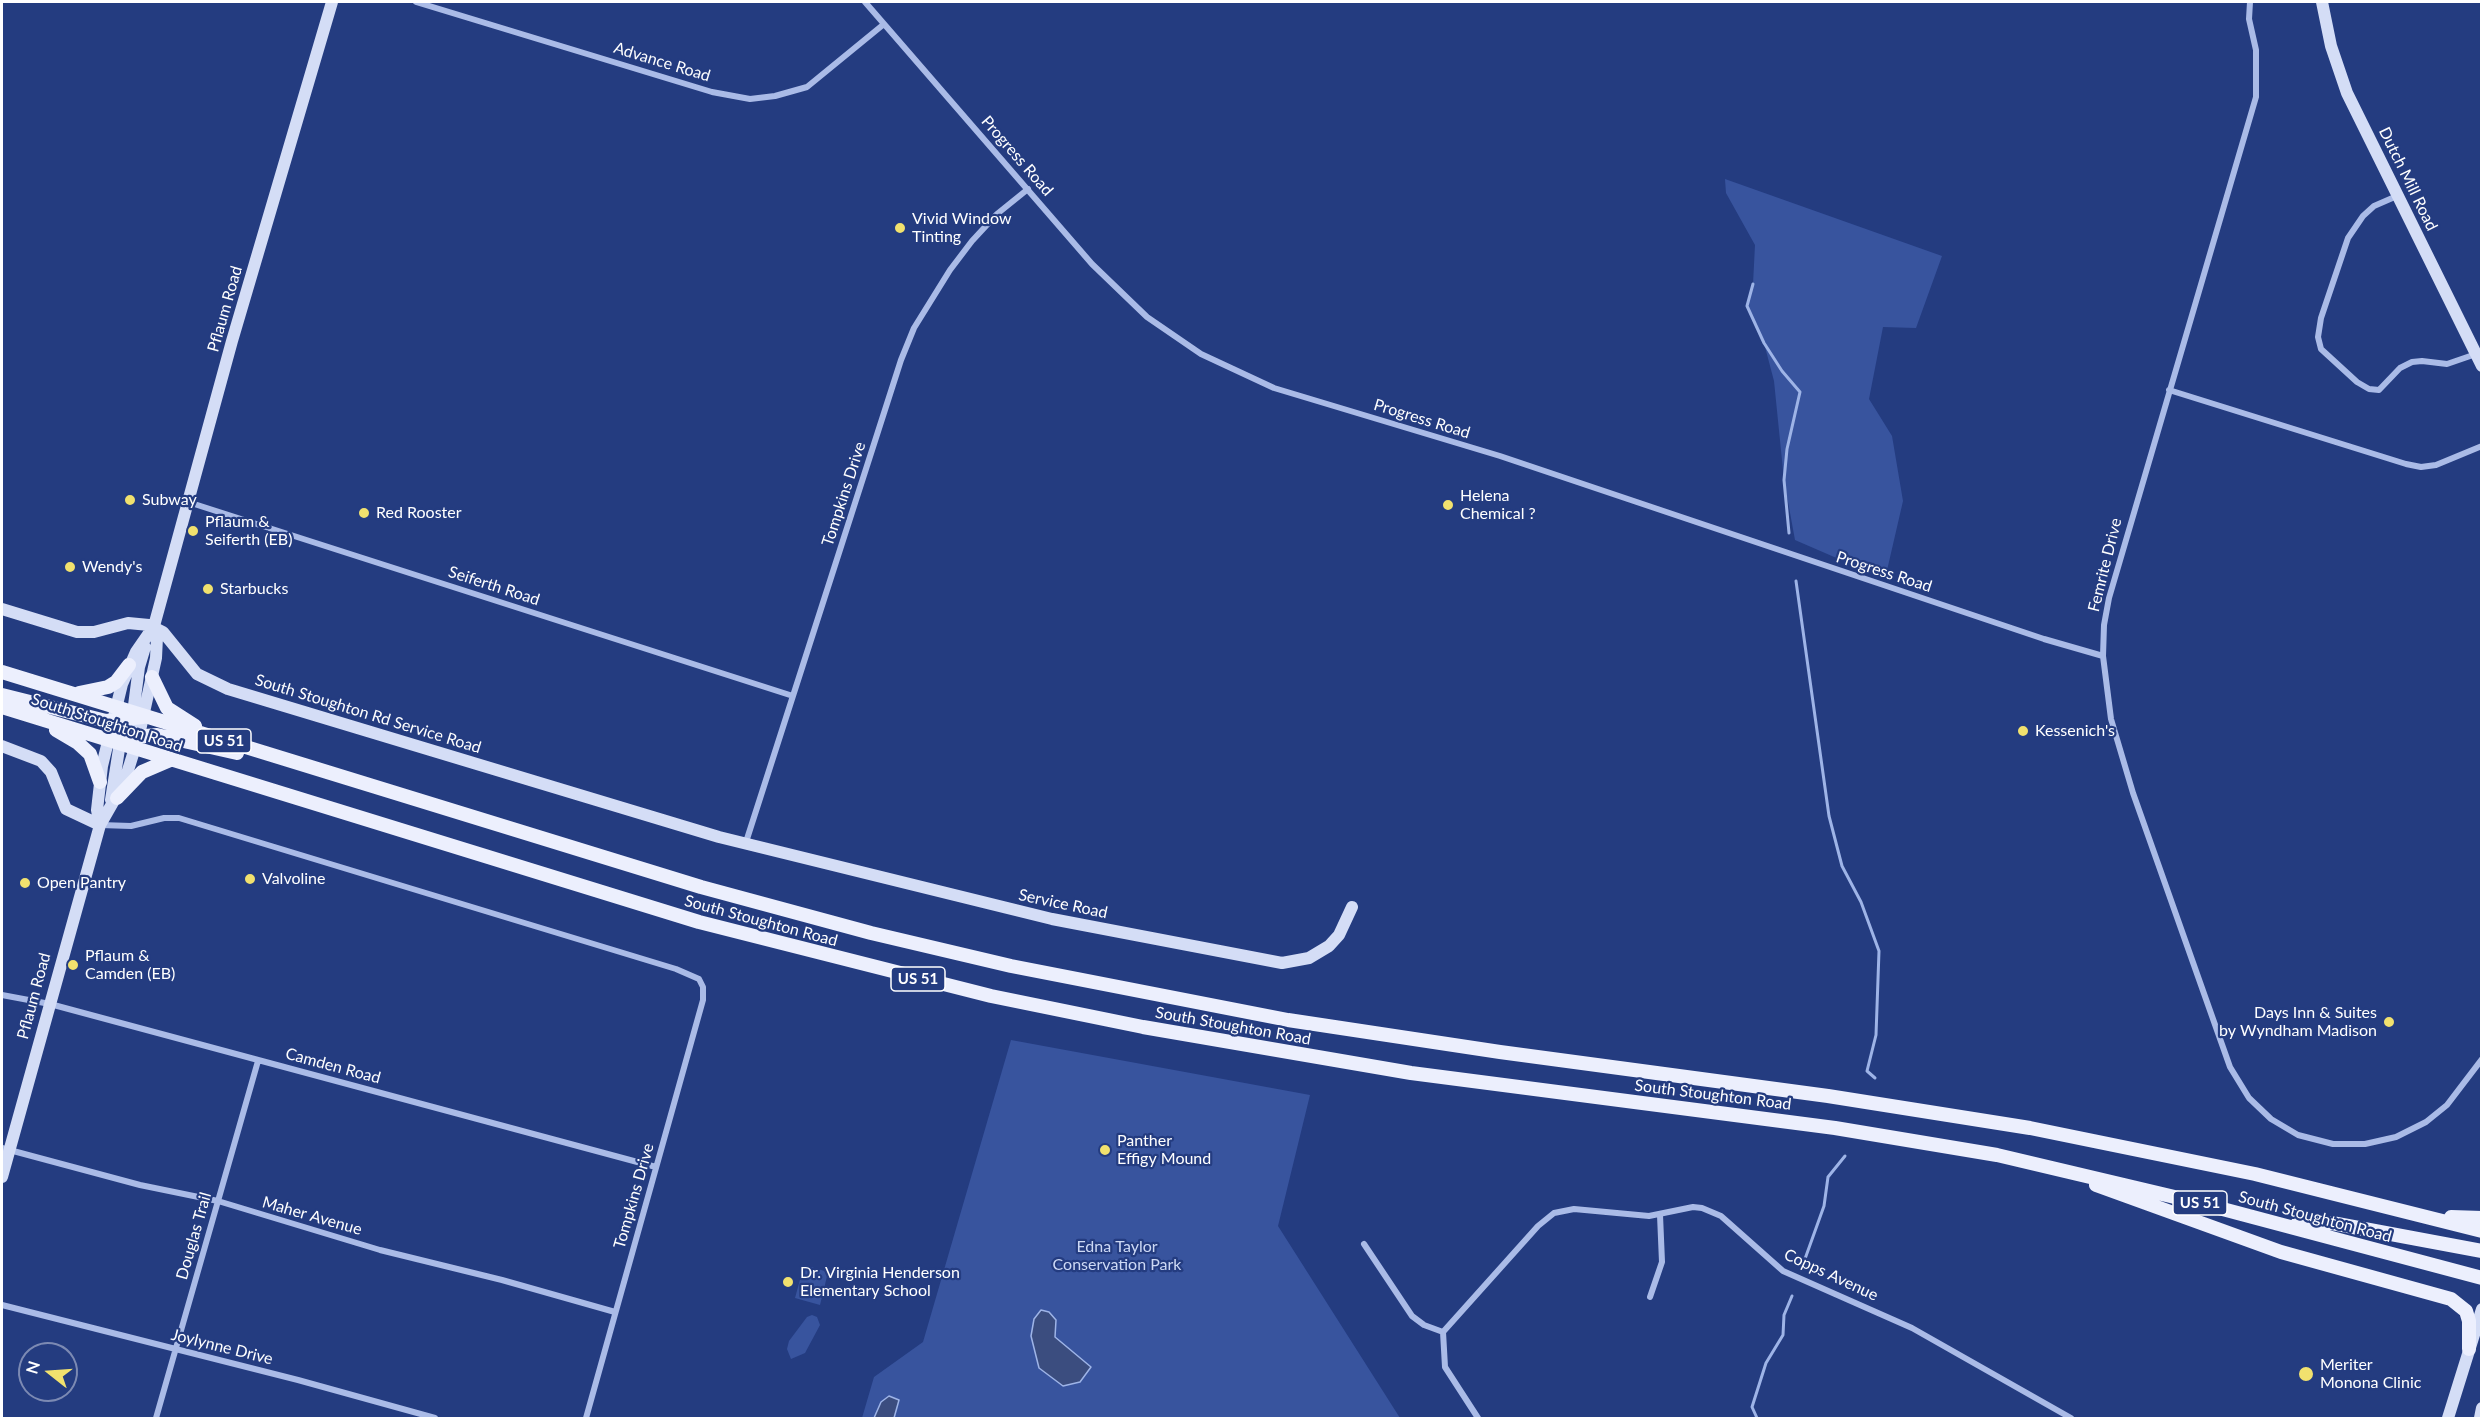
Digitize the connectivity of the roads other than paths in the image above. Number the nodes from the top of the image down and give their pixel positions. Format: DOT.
graph roads {
  1 [pos="332,2"];
  2 [pos="416,2"];
  3 [pos="865,2"];
  4 [pos="2250,2"];
  5 [pos="2322,2"];
  6 [pos="884,24"];
  7 [pos="1028,189"];
  8 [pos="2398,195"];
  9 [pos="2479,360"];
  10 [pos="2169,390"];
  11 [pos="2481,446"];
  12 [pos="188,502"];
  13 [pos="2,609"];
  14 [pos="154,626"];
  15 [pos="2103,656"];
  16 [pos="129,665"];
  17 [pos="2,672"];
  18 [pos="152,677"];
  19 [pos="75,694"];
  20 [pos="2,695"];
  21 [pos="793,696"];
  22 [pos="2,707"];
  23 [pos="127,716"];
  24 [pos="46,721"];
  25 [pos="202,735"];
  26 [pos="126,740"];
  27 [pos="2,746"];
  28 [pos="170,760"];
  29 [pos="304,766"];
  30 [pos="100,782"];
  31 [pos="117,798"];
  32 [pos="100,825"];
  33 [pos="746,842"];
  34 [pos="1352,906"];
  35 [pos="2,995"];
  36 [pos="50,1004"];
  37 [pos="2481,1059"];
  38 [pos="258,1060"];
  39 [pos="5,1149"];
  40 [pos="656,1167"];
  41 [pos="2070,1171"];
  42 [pos="2,1177"];
  43 [pos="218,1201"];
  44 [pos="1659,1215"];
  45 [pos="2426,1216"];
  46 [pos="2481,1218"];
  47 [pos="2283,1225"];
  48 [pos="2481,1231"];
  49 [pos="1364,1244"];
  50 [pos="2481,1251"];
  51 [pos="2481,1278"];
  52 [pos="1650,1297"];
  53 [pos="2,1305"];
  54 [pos="2481,1309"];
  55 [pos="615,1312"];
  56 [pos="1443,1332"];
  57 [pos="2469,1349"];
  58 [pos="177,1350"];
  59 [pos="2481,1408"];
  60 [pos="156,1419"];
  61 [pos="435,1419"];
  62 [pos="586,1419"];
  63 [pos="1478,1419"];
  64 [pos="2071,1419"];
  65 [pos="2448,1419"];
  66 [pos="2480,1419"];
  1 -- 12 [label="street, Pflaum Road"];
  2 -- 6 [label="street, Advance Road"];
  3 -- 6 [label="street, Progress Road"];
  4 -- 10 [label="street, Femrite Drive"];
  5 -- 8 [label="street, Dutch Mill Road"];
  6 -- 7 [label="street, Progress Road"];
  7 -- 15 [label="street, Progress Road"];
  7 -- 21 [label="street, Tompkins Drive"];
  8 -- 9 [label="street, Dutch Mill Road"];
  8 -- 9 [label="street"];
  10 -- 11 [label="street"];
  10 -- 15 [label="street, Femrite Drive"];
  12 -- 14 [label="street, Pflaum Road"];
  12 -- 21 [label="street, Seiferth Road"];
  13 -- 14 [label="street"];
  14 -- 16 [label="street, Pflaum Road"];
  14 -- 18 [label="street, Pflaum Road"];
  14 -- 23 [label="street"];
  14 -- 33 [label="street, South Stoughton Rd Service Road"];
  15 -- 37 [label="street, Femrite Drive"];
  16 -- 19 [label="main road"];
  16 -- 23 [label="street, Pflaum Road"];
  17 -- 19 [label="main road, South Stoughton Road / US 51"];
  18 -- 23 [label="street, Pflaum Road"];
  18 -- 25 [label="main road"];
  19 -- 23 [label="main road, South Stoughton Road / US 51"];
  20 -- 23 [label="main road"];
  21 -- 33 [label="street, Tompkins Drive"];
  22 -- 24 [label="main road, South Stoughton Road / US 51"];
  23 -- 25 [label="main road, South Stoughton Road / US 51"];
  23 -- 26 [label="street, Pflaum Road"];
  23 -- 26 [label="street, Pflaum Road"];
  24 -- 26 [label="main road, South Stoughton Road / US 51"];
  24 -- 30 [label="main road"];
  25 -- 29 [label="main road, South Stoughton Road / US 51"];
  26 -- 28 [label="main road, South Stoughton Road / US 51"];
  26 -- 29 [label="main road"];
  26 -- 30 [label="street, Pflaum Road"];
  26 -- 31 [label="street, Pflaum Road"];
  26 -- 32 [label="street"];
  27 -- 32 [label="street"];
  28 -- 31 [label="main road"];
  28 -- 41 [label="main road, South Stoughton Road / US 51"];
  29 -- 45 [label="main road, South Stoughton Road / US 51"];
  30 -- 32 [label="street, Pflaum Road"];
  31 -- 32 [label="street, Pflaum Road"];
  32 -- 36 [label="street, Pflaum Road"];
  32 -- 40 [label="street, Tompkins Drive"];
  33 -- 34 [label="street, Service Road"];
  35 -- 36 [label="street, Camden Road"];
  36 -- 38 [label="street, Camden Road"];
  36 -- 39 [label="street, Pflaum Road"];
  38 -- 40 [label="street, Camden Road"];
  38 -- 43 [label="street, Douglas Trail"];
  39 -- 42 [label="street, Pflaum Road"];
  39 -- 43 [label="street, Maher Avenue"];
  40 -- 55 [label="street, Tompkins Drive"];
  41 -- 47 [label="main road, South Stoughton Road / US 51"];
  41 -- 57 [label="main road"];
  43 -- 55 [label="street, Maher Avenue"];
  43 -- 58 [label="street, Douglas Trail"];
  44 -- 52 [label="street"];
  44 -- 56 [label="street, Copps Avenue"];
  44 -- 64 [label="street, Copps Avenue"];
  45 -- 46 [label="main road"];
  45 -- 48 [label="main road, South Stoughton Road / US 51"];
  47 -- 50 [label="main road"];
  47 -- 51 [label="main road, South Stoughton Road / US 51"];
  49 -- 56 [label="street"];
  53 -- 58 [label="street, Joylynne Drive"];
  54 -- 57 [label="street"];
  55 -- 62 [label="street, Tompkins Drive"];
  56 -- 63 [label="street"];
  57 -- 65 [label="street"];
  58 -- 60 [label="street, Douglas Trail"];
  58 -- 61 [label="street, Joylynne Drive"];
  59 -- 66 [label="street"];
}
